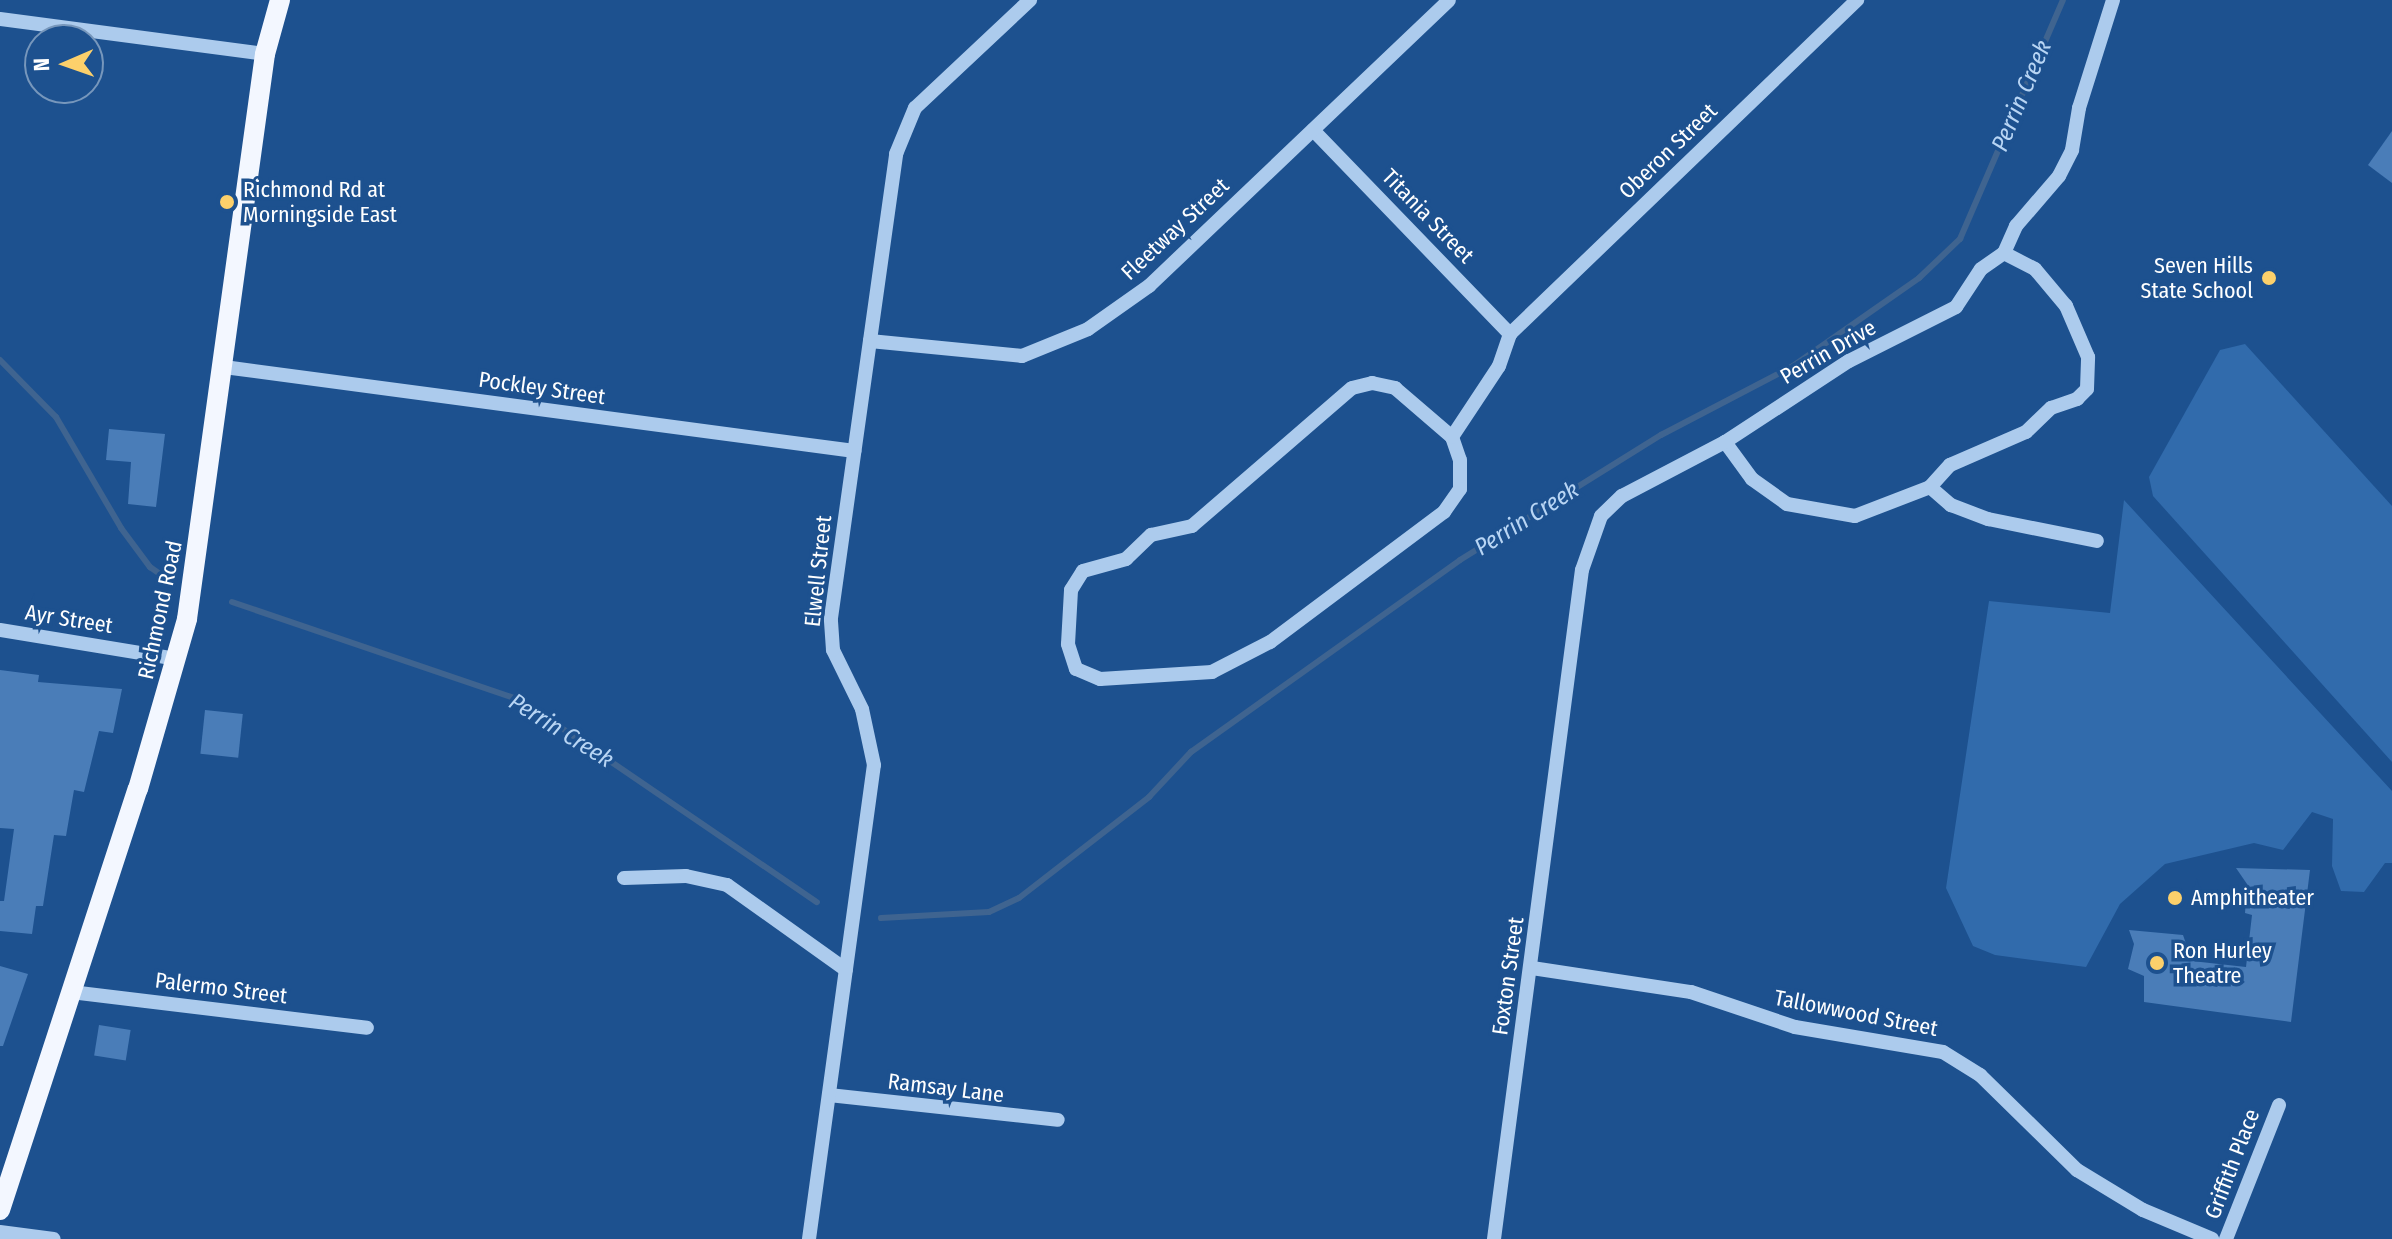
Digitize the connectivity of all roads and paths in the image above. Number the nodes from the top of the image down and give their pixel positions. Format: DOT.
graph roads {
  1 [pos="280,0"];
  2 [pos="1030,0"];
  3 [pos="1449,0"];
  4 [pos="1857,0"];
  5 [pos="2113,0"];
  6 [pos="0,19"];
  7 [pos="265,54"];
  8 [pos="1313,130"];
  9 [pos="2004,253"];
  10 [pos="1510,334"];
  11 [pos="870,341"];
  12 [pos="224,367"];
  13 [pos="1452,437"];
  14 [pos="1725,442"];
  15 [pos="854,451"];
  16 [pos="1930,487"];
  17 [pos="2097,541"];
  18 [pos="0,630"];
  19 [pos="178,659"];
  20 [pos="1564,719"];
  21 [pos="624,878"];
  22 [pos="1532,968"];
  23 [pos="846,970"];
  24 [pos="71,992"];
  25 [pos="367,1028"];
  26 [pos="829,1095"];
  27 [pos="2279,1105"];
  28 [pos="1058,1120"];
  29 [pos="5,1178"];
  30 [pos="0,1210"];
  31 [pos="0,1232"];
  32 [pos="54,1239"];
  33 [pos="809,1239"];
  34 [pos="1494,1239"];
  35 [pos="2212,1239"];
  36 [pos="2226,1239"];
  1 -- 7 [label="main road, Richmond Road"];
  2 -- 11 [label="street, Elwell Street"];
  3 -- 8 [label="street, Fleetway Street"];
  4 -- 10 [label="street, Oberon Street"];
  5 -- 9 [label="street, Perrin Drive"];
  6 -- 7 [label="street"];
  7 -- 12 [label="main road, Richmond Road"];
  8 -- 10 [label="street, Titania Street"];
  8 -- 11 [label="street, Fleetway Street"];
  9 -- 14 [label="street, Perrin Drive"];
  9 -- 16 [label="street"];
  10 -- 13 [label="street"];
  11 -- 15 [label="street, Elwell Street"];
  12 -- 15 [label="street, Pockley Street"];
  12 -- 19 [label="main road, Richmond Road"];
  13 -- 13 [label="street"];
  14 -- 16 [label="street"];
  14 -- 20 [label="street, Perrin Drive"];
  15 -- 23 [label="street, Elwell Street"];
  16 -- 17 [label="street"];
  18 -- 19 [label="street, Ayr Street"];
  19 -- 24 [label="main road, Richmond Road"];
  20 -- 22 [label="street, Foxton Street"];
  21 -- 23 [label="street"];
  22 -- 34 [label="street, Foxton Street"];
  22 -- 35 [label="street, Tallowwood Street"];
  23 -- 26 [label="street, Elwell Street"];
  24 -- 25 [label="street, Palermo Street"];
  24 -- 29 [label="main road, Richmond Road"];
  26 -- 28 [label="street, Ramsay Lane"];
  26 -- 33 [label="street, Elwell Street"];
  27 -- 36 [label="street, Griffith Place"];
  29 -- 30 [label="main road, Richmond Road"];
  31 -- 32 [label="street"];
}
